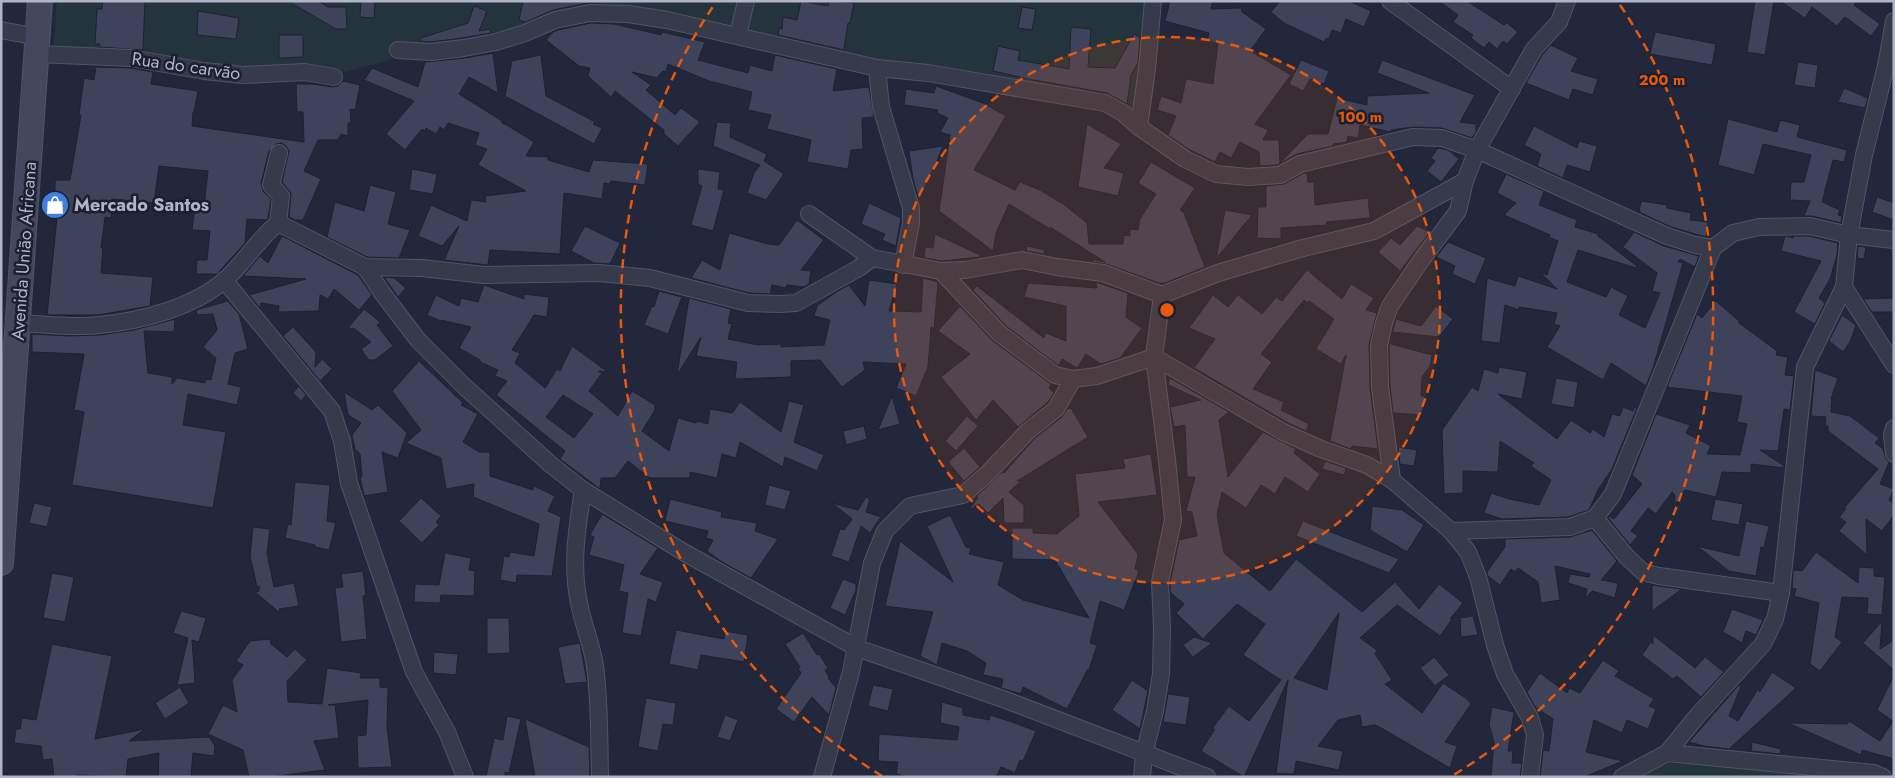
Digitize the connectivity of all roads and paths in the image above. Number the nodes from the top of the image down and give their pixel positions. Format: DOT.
graph roads {
  1 [pos="40,1"];
  2 [pos="746,1"];
  3 [pos="1153,1"];
  4 [pos="1390,1"];
  5 [pos="1567,1"];
  6 [pos="629,8"];
  7 [pos="1894,21"];
  8 [pos="1,30"];
  9 [pos="738,35"];
  10 [pos="37,46"];
  11 [pos="398,50"];
  12 [pos="877,68"];
  13 [pos="1890,68"];
  14 [pos="334,77"];
  15 [pos="1512,89"];
  16 [pos="1139,127"];
  17 [pos="1478,150"];
  18 [pos="280,153"];
  19 [pos="1465,181"];
  20 [pos="809,214"];
  21 [pos="278,223"];
  22 [pos="1849,235"];
  23 [pos="1894,240"];
  24 [pos="1713,248"];
  25 [pos="872,258"];
  26 [pos="902,265"];
  27 [pos="365,267"];
  28 [pos="941,271"];
  29 [pos="224,280"];
  30 [pos="1844,287"];
  31 [pos="1162,295"];
  32 [pos="18,323"];
  33 [pos="1154,357"];
  34 [pos="1894,365"];
  35 [pos="1073,380"];
  36 [pos="1894,428"];
  37 [pos="1894,454"];
  38 [pos="1392,480"];
  39 [pos="583,490"];
  40 [pos="1595,518"];
  41 [pos="1451,531"];
  42 [pos="1,563"];
  43 [pos="1781,593"];
  44 [pos="856,648"];
  45 [pos="1666,753"];
  46 [pos="1144,754"];
  47 [pos="465,777"];
  48 [pos="600,777"];
  49 [pos="822,777"];
  50 [pos="1142,777"];
  51 [pos="1207,777"];
  52 [pos="1530,777"];
  53 [pos="1622,777"];
  54 [pos="1883,777"];
  1 -- 10 [label="main road, Avenida União Africana"];
  2 -- 9 [label="street"];
  3 -- 16 [label="street"];
  4 -- 15 [label="street"];
  5 -- 15 [label="street"];
  6 -- 9 [label="street"];
  6 -- 11 [label="street"];
  7 -- 13 [label="street"];
  8 -- 10 [label="street, Rua do carvão"];
  9 -- 12 [label="street"];
  10 -- 14 [label="street, Rua do carvão"];
  10 -- 32 [label="main road, Avenida União Africana"];
  12 -- 16 [label="street"];
  12 -- 26 [label="street"];
  13 -- 22 [label="street"];
  15 -- 17 [label="street"];
  16 -- 17 [label="street"];
  17 -- 19 [label="street"];
  17 -- 24 [label="street"];
  18 -- 21 [label="street"];
  19 -- 31 [label="street"];
  19 -- 38 [label="street"];
  20 -- 25 [label="street"];
  21 -- 27 [label="street"];
  21 -- 29 [label="street"];
  22 -- 23 [label="street"];
  22 -- 24 [label="street"];
  22 -- 30 [label="street"];
  24 -- 40 [label="street"];
  25 -- 26 [label="street"];
  25 -- 27 [label="street"];
  26 -- 28 [label="street"];
  27 -- 39 [label="street"];
  28 -- 31 [label="street"];
  28 -- 35 [label="street"];
  29 -- 32 [label="street"];
  29 -- 47 [label="street"];
  30 -- 34 [label="street"];
  30 -- 43 [label="street"];
  31 -- 33 [label="street"];
  32 -- 42 [label="main road, Avenida União Africana"];
  33 -- 35 [label="street"];
  33 -- 38 [label="street"];
  33 -- 46 [label="street"];
  35 -- 44 [label="street"];
  36 -- 37 [label="street"];
  38 -- 41 [label="street"];
  39 -- 44 [label="street"];
  39 -- 48 [label="street"];
  40 -- 41 [label="street"];
  40 -- 43 [label="street"];
  41 -- 52 [label="street"];
  43 -- 45 [label="street"];
  44 -- 46 [label="street"];
  44 -- 49 [label="street"];
  45 -- 53 [label="street"];
  45 -- 54 [label="street"];
  46 -- 50 [label="street"];
  46 -- 51 [label="street"];
}
